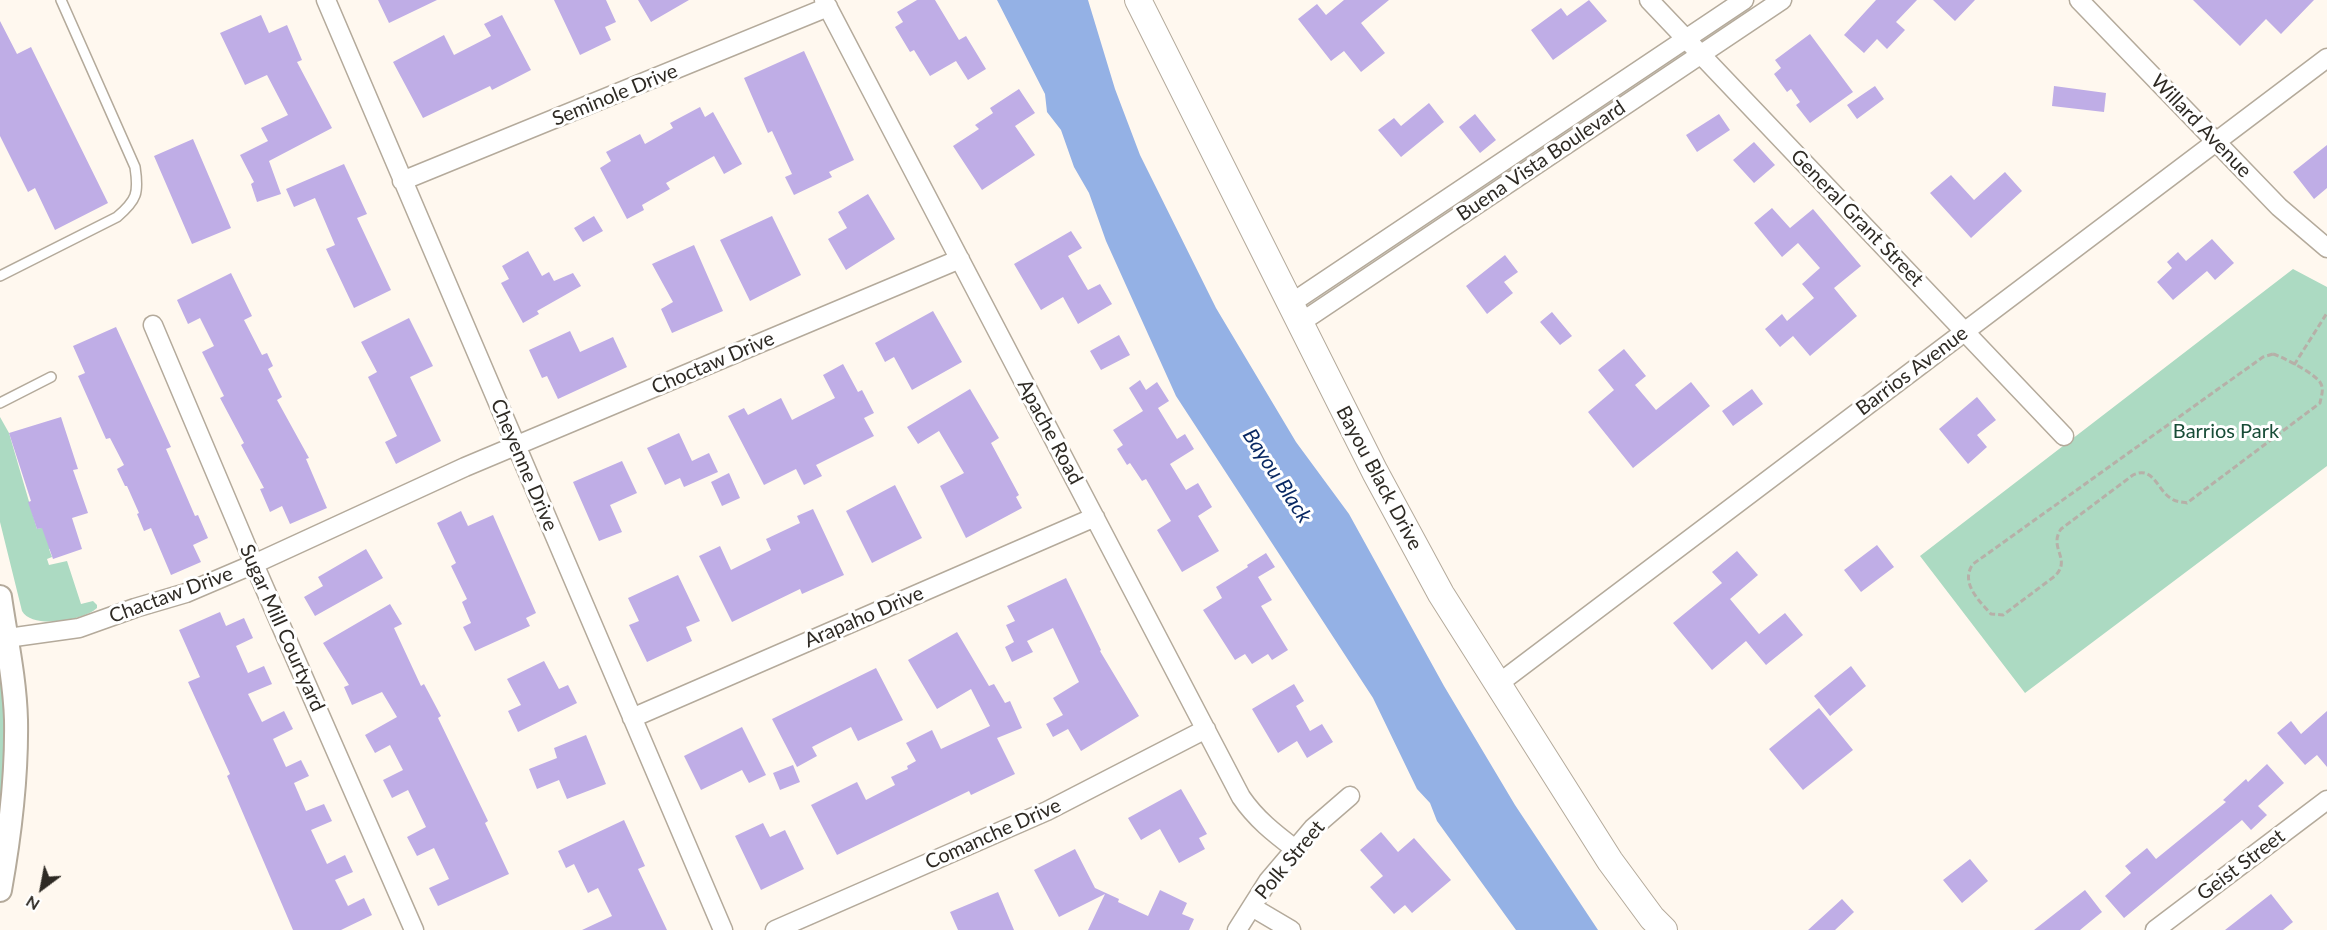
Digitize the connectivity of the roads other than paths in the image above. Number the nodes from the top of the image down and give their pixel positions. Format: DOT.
graph roads {
  1 [pos="61,0"];
  2 [pos="326,0"];
  3 [pos="1138,0"];
  4 [pos="1649,0"];
  5 [pos="1744,0"];
  6 [pos="1782,0"];
  7 [pos="2079,0"];
  8 [pos="826,4"];
  9 [pos="1686,39"];
  10 [pos="1701,54"];
  11 [pos="2327,58"];
  12 [pos="2216,142"];
  13 [pos="402,182"];
  14 [pos="2327,248"];
  15 [pos="960,259"];
  16 [pos="0,276"];
  17 [pos="1295,313"];
  18 [pos="153,325"];
  19 [pos="1965,331"];
  20 [pos="51,377"];
  21 [pos="0,403"];
  22 [pos="2064,436"];
  23 [pos="516,446"];
  24 [pos="465,467"];
  25 [pos="1095,517"];
  26 [pos="254,564"];
  27 [pos="0,597"];
  28 [pos="3,639"];
  29 [pos="1498,684"];
  30 [pos="632,718"];
  31 [pos="1206,729"];
  32 [pos="1350,796"];
  33 [pos="2327,800"];
  34 [pos="1295,849"];
  35 [pos="0,890"];
  36 [pos="1251,907"];
  37 [pos="414,930"];
  38 [pos="723,930"];
  39 [pos="775,930"];
  40 [pos="1237,930"];
  41 [pos="1291,930"];
  42 [pos="1664,930"];
  43 [pos="2155,930"];
  1 -- 16 [label="lane"];
  2 -- 13 [label="street, Cheyenne Drive"];
  3 -- 17 [label="main road, Bayou Black Drive"];
  4 -- 9 [label="street, General Grant Street"];
  5 -- 9 [label="street, Buena Vista Boulevard"];
  6 -- 10 [label="street, Buena Vista Boulevard"];
  7 -- 12 [label="street, Willard Avenue"];
  8 -- 13 [label="street, Seminole Drive"];
  8 -- 15 [label="street, Apache Road"];
  9 -- 10 [label="street, General Grant Street"];
  9 -- 17 [label="street, Buena Vista Boulevard"];
  10 -- 17 [label="street, Buena Vista Boulevard"];
  10 -- 19 [label="street, General Grant Street"];
  11 -- 12 [label="street, Barrios Avenue"];
  12 -- 14 [label="street, Willard Avenue"];
  12 -- 19 [label="street, Barrios Avenue"];
  13 -- 23 [label="street, Cheyenne Drive"];
  15 -- 23 [label="street, Choctaw Drive"];
  15 -- 25 [label="street, Apache Road"];
  17 -- 29 [label="main road, Bayou Black Drive"];
  18 -- 26 [label="street, Sugar Mill Courtyard"];
  19 -- 22 [label="street, General Grant Street"];
  19 -- 29 [label="street, Barrios Avenue"];
  20 -- 21 [label="lane"];
  23 -- 24 [label="street, Choctaw Drive"];
  23 -- 30 [label="street, Cheyenne Drive"];
  24 -- 26 [label="street, Chactaw Drive"];
  25 -- 30 [label="street, Arapaho Drive"];
  25 -- 31 [label="street, Apache Road"];
  26 -- 28 [label="street, Chactaw Drive"];
  26 -- 37 [label="street, Sugar Mill Courtyard"];
  27 -- 28 [label="street"];
  28 -- 35 [label="street"];
  29 -- 42 [label="main road, Bayou Black Drive"];
  30 -- 38 [label="street, Cheyenne Drive"];
  31 -- 34 [label="street, Apache Road"];
  31 -- 39 [label="street, Comanche Drive"];
  32 -- 34 [label="street, Polk Street"];
  33 -- 43 [label="street, Geist Street"];
  34 -- 36 [label="street, Polk Street"];
  36 -- 40 [label="street, Polk Street"];
  36 -- 41 [label="street"];
}
